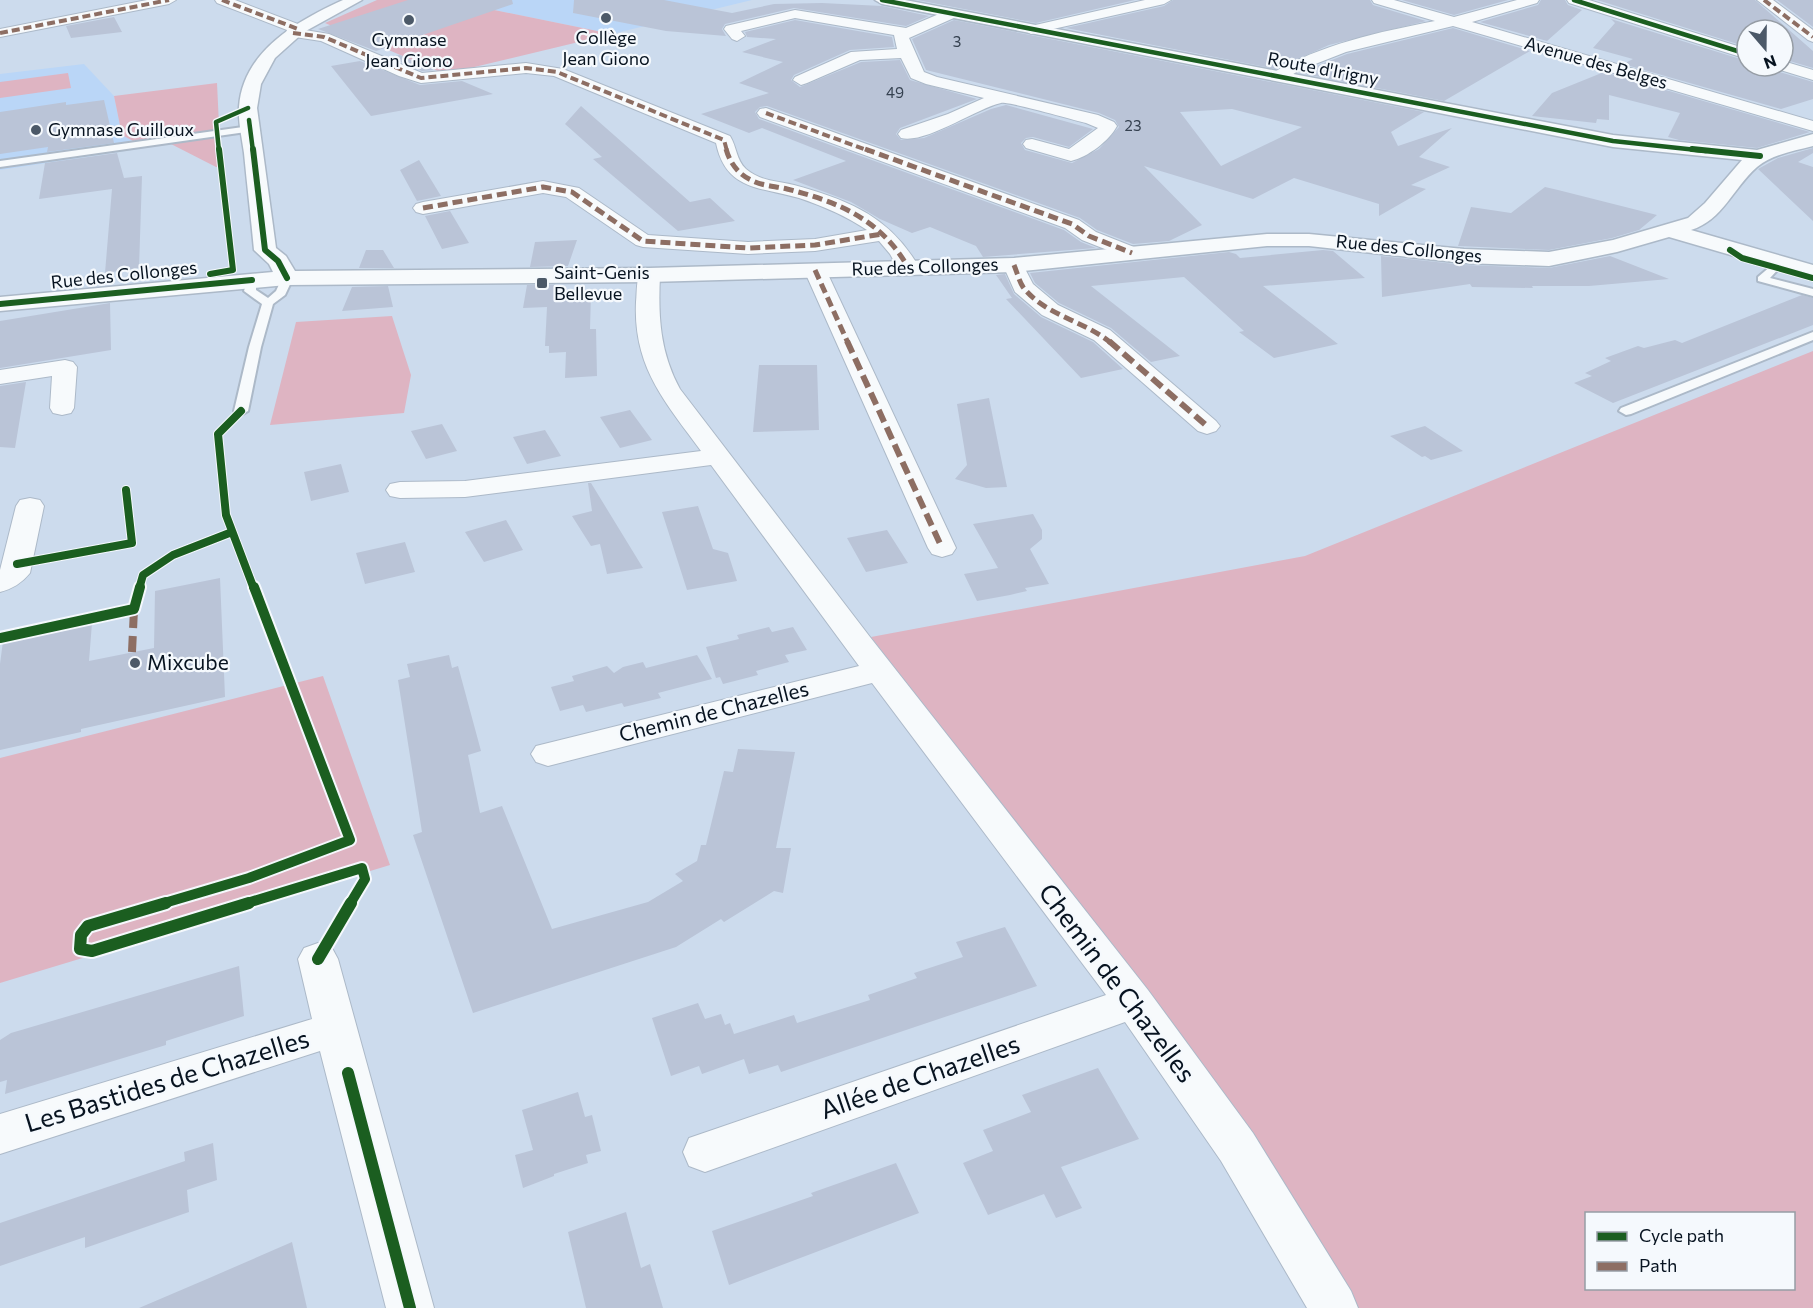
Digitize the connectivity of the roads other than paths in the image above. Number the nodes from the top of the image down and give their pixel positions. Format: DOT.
graph roads {
  1 [pos="169,0"];
  2 [pos="222,0"];
  3 [pos="355,0"];
  4 [pos="882,0"];
  5 [pos="1164,0"];
  6 [pos="1379,0"];
  7 [pos="1532,0"];
  8 [pos="1574,0"];
  9 [pos="1764,0"];
  10 [pos="951,14"];
  11 [pos="1452,21"];
  12 [pos="1031,30"];
  13 [pos="296,31"];
  14 [pos="0,33"];
  15 [pos="906,33"];
  16 [pos="737,36"];
  17 [pos="1813,37"];
  18 [pos="1735,50"];
  19 [pos="906,53"];
  20 [pos="1795,70"];
  21 [pos="1813,75"];
  22 [pos="1278,77"];
  23 [pos="801,80"];
  24 [pos="1001,97"];
  25 [pos="766,114"];
  26 [pos="1813,126"];
  27 [pos="250,129"];
  28 [pos="907,134"];
  29 [pos="1813,140"];
  30 [pos="1032,144"];
  31 [pos="1760,156"];
  32 [pos="0,164"];
  33 [pos="423,208"];
  34 [pos="1671,231"];
  35 [pos="882,234"];
  36 [pos="265,250"];
  37 [pos="1132,253"];
  38 [pos="1778,263"];
  39 [pos="1014,265"];
  40 [pos="909,269"];
  41 [pos="815,270"];
  42 [pos="1813,272"];
  43 [pos="649,275"];
  44 [pos="287,278"];
  45 [pos="252,280"];
  46 [pos="1813,292"];
  47 [pos="268,303"];
  48 [pos="0,304"];
  49 [pos="1813,336"];
  50 [pos="0,377"];
  51 [pos="62,408"];
  52 [pos="241,411"];
  53 [pos="1626,411"];
  54 [pos="1207,426"];
  55 [pos="718,456"];
  56 [pos="400,490"];
  57 [pos="30,506"];
  58 [pos="942,548"];
  59 [pos="0,583"];
  60 [pos="880,671"];
  61 [pos="548,754"];
  62 [pos="318,959"];
  63 [pos="1134,1002"];
  64 [pos="335,1029"];
  65 [pos="0,1134"];
  66 [pos="705,1152"];
  67 [pos="410,1308"];
  68 [pos="1334,1308"];
  1 -- 14 [label="street"];
  2 -- 13 [label="street"];
  3 -- 13 [label="street"];
  4 -- 10 [label="street, Route d'Irigny"];
  5 -- 12 [label="street"];
  6 -- 11 [label="street, Avenue des Belges"];
  7 -- 11 [label="street"];
  8 -- 18 [label="street"];
  9 -- 17 [label="street"];
  10 -- 12 [label="street, Route d'Irigny"];
  10 -- 15 [label="street"];
  11 -- 22 [label="street"];
  11 -- 26 [label="street, Avenue des Belges"];
  12 -- 22 [label="street, Route d'Irigny"];
  13 -- 27 [label="street"];
  13 -- 35 [label="street"];
  15 -- 16 [label="street"];
  15 -- 19 [label="street"];
  19 -- 23 [label="street"];
  19 -- 24 [label="street"];
  20 -- 21 [label="street"];
  22 -- 31 [label="street, Route d'Irigny"];
  24 -- 28 [label="street"];
  24 -- 30 [label="street"];
  25 -- 37 [label="street"];
  27 -- 32 [label="lane"];
  27 -- 36 [label="street"];
  29 -- 31 [label="street, Rue des Collonges"];
  31 -- 34 [label="street, Rue des Collonges"];
  33 -- 35 [label="street"];
  34 -- 37 [label="street, Rue des Collonges"];
  34 -- 38 [label="street"];
  35 -- 40 [label="street"];
  36 -- 44 [label="street"];
  36 -- 45 [label="street"];
  37 -- 39 [label="street, Rue des Collonges"];
  38 -- 42 [label="street"];
  38 -- 46 [label="lane"];
  39 -- 40 [label="street, Rue des Collonges"];
  39 -- 54 [label="street"];
  40 -- 41 [label="street, Rue des Collonges"];
  41 -- 43 [label="street, Rue des Collonges"];
  41 -- 58 [label="street"];
  43 -- 44 [label="street, Rue des Collonges"];
  43 -- 55 [label="street, Chemin de Chazelles"];
  44 -- 45 [label="street, Rue des Collonges"];
  44 -- 47 [label="lane"];
  45 -- 47 [label="lane"];
  45 -- 48 [label="street, Rue des Collonges"];
  47 -- 52 [label="lane"];
  49 -- 53 [label="lane"];
  50 -- 51 [label="street"];
  55 -- 56 [label="street"];
  55 -- 60 [label="street, Chemin de Chazelles"];
  57 -- 59 [label="street"];
  60 -- 61 [label="street, Chemin de Chazelles"];
  60 -- 63 [label="street, Chemin de Chazelles"];
  62 -- 64 [label="street"];
  63 -- 66 [label="street, Allée de Chazelles"];
  63 -- 68 [label="street, Chemin de Chazelles"];
  64 -- 65 [label="street, Les Bastides de Chazelles"];
  64 -- 67 [label="street"];
}
